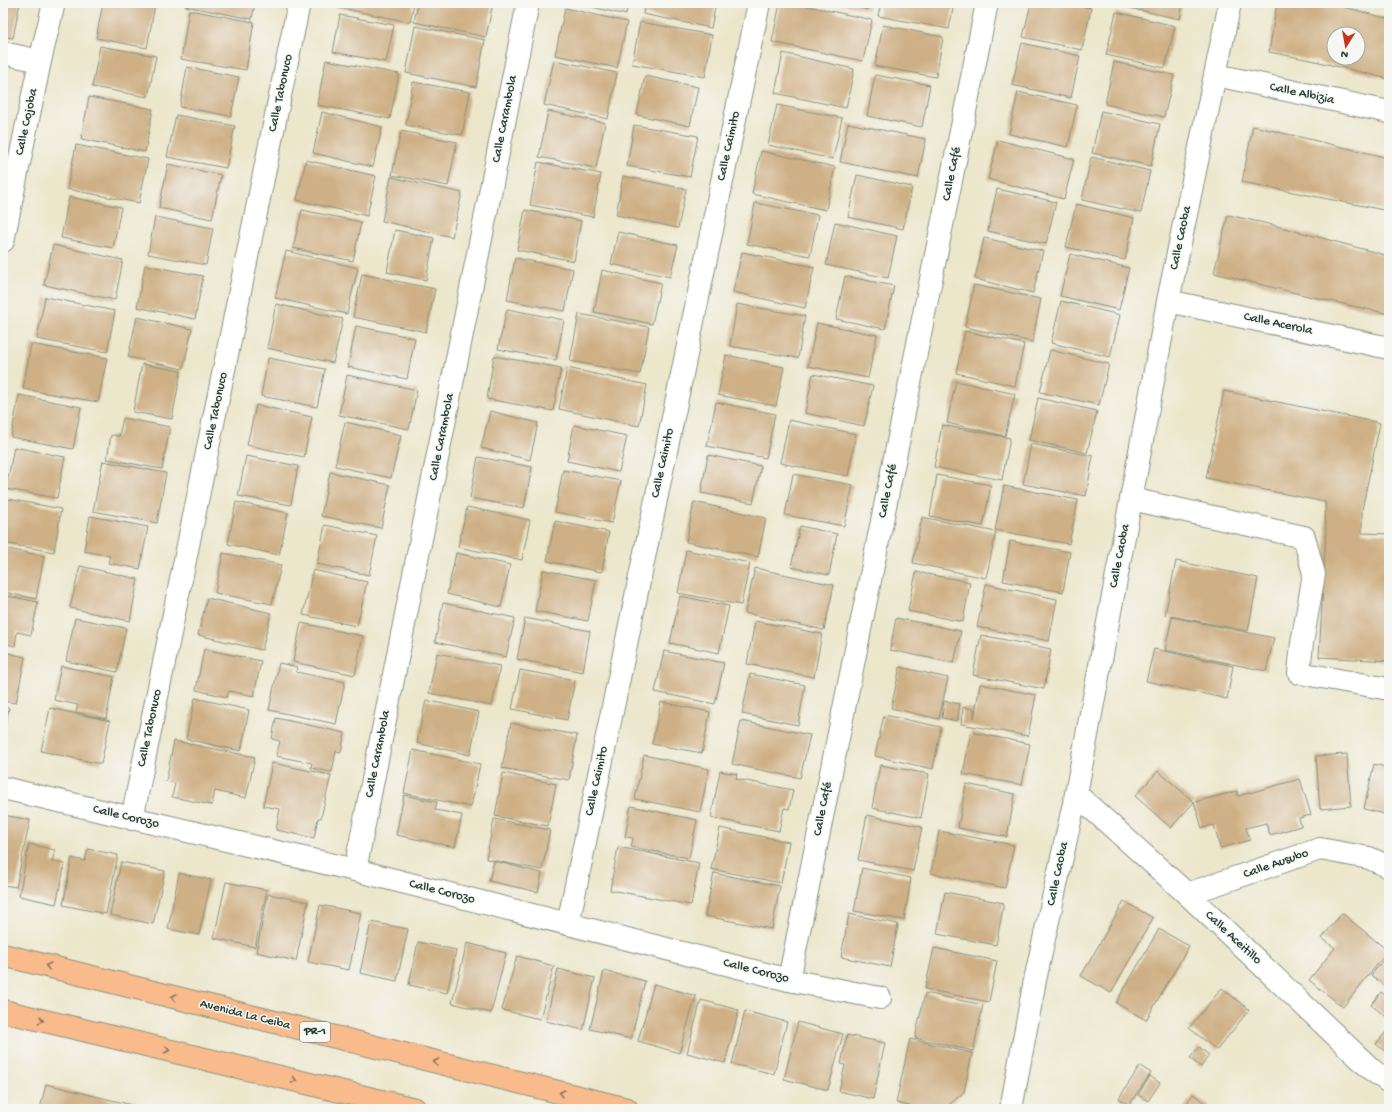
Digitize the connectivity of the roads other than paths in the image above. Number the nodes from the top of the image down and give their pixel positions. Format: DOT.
graph roads {
  1 [pos="54,3"];
  2 [pos="300,3"];
  3 [pos="528,3"];
  4 [pos="759,3"];
  5 [pos="987,3"];
  6 [pos="1230,3"];
  7 [pos="3,53"];
  8 [pos="40,61"];
  9 [pos="1216,75"];
  10 [pos="1389,112"];
  11 [pos="3,241"];
  12 [pos="1168,301"];
  13 [pos="1389,348"];
  14 [pos="1131,499"];
  15 [pos="1389,689"];
  16 [pos="3,788"];
  17 [pos="1076,794"];
  18 [pos="132,818"];
  19 [pos="1389,866"];
  20 [pos="355,870"];
  21 [pos="1188,894"];
  22 [pos="568,924"];
  23 [pos="3,955"];
  24 [pos="789,980"];
  25 [pos="880,998"];
  26 [pos="3,1011"];
  27 [pos="1389,1082"];
  28 [pos="415,1109"];
  29 [pos="627,1109"];
  30 [pos="1010,1109"];
  1 -- 8 [label="street, Calle Cojoba"];
  2 -- 18 [label="street, Calle Tabonuco"];
  3 -- 20 [label="street, Calle Carambola"];
  4 -- 22 [label="street, Calle Caimito"];
  5 -- 24 [label="street, Calle Café"];
  6 -- 9 [label="street, Calle Caoba"];
  7 -- 8 [label="street"];
  8 -- 11 [label="street, Calle Cojoba"];
  9 -- 10 [label="street, Calle Albizia"];
  9 -- 12 [label="street, Calle Caoba"];
  12 -- 13 [label="street, Calle Acerola"];
  12 -- 14 [label="street, Calle Caoba"];
  14 -- 15 [label="street"];
  14 -- 17 [label="street, Calle Caoba"];
  16 -- 18 [label="street, Calle Corozo"];
  17 -- 21 [label="street, Calle Aceitillo"];
  17 -- 30 [label="street, Calle Caoba"];
  18 -- 20 [label="street, Calle Corozo"];
  19 -- 21 [label="street, Calle Ausubo"];
  20 -- 22 [label="street, Calle Corozo"];
  21 -- 27 [label="street, Calle Aceitillo"];
  22 -- 24 [label="street, Calle Corozo"];
  29 -- 23 [label="highway, Avenida La Ceiba / PR-1, one-way"];
  24 -- 25 [label="street, Calle Corozo"];
  26 -- 28 [label="highway, one-way"];
}
